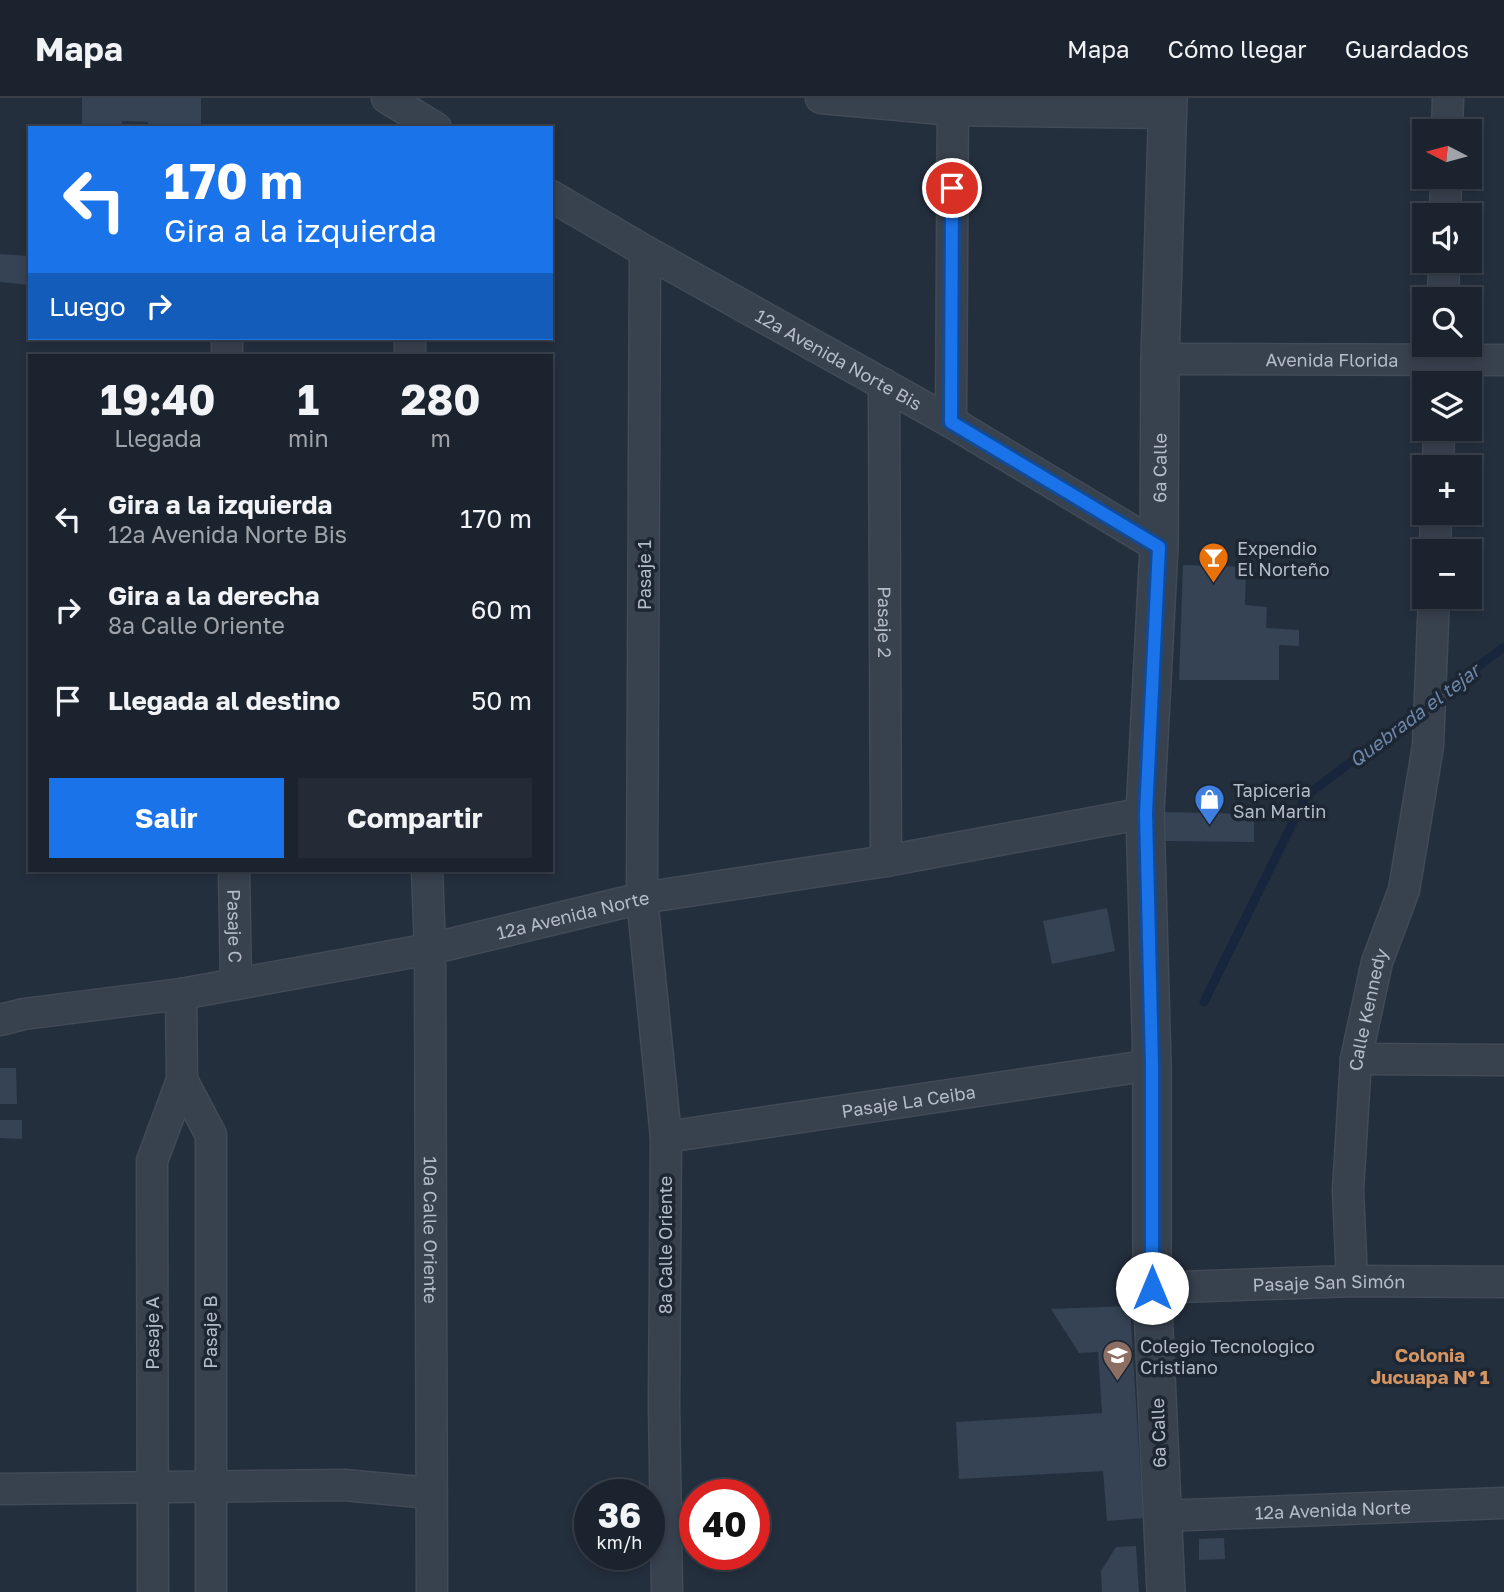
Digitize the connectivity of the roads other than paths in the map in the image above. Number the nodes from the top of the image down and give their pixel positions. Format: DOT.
graph roads {
  1 [pos="821,98"];
  2 [pos="1448,98"];
  3 [pos="953,104"];
  4 [pos="1168,105"];
  5 [pos="397,111"];
  6 [pos="1447,119"];
  7 [pos="431,126"];
  8 [pos="553,197"];
  9 [pos="645,251"];
  10 [pos="1160,359"];
  11 [pos="1504,360"];
  12 [pos="1441,362"];
  13 [pos="884,384"];
  14 [pos="951,422"];
  15 [pos="1159,547"];
  16 [pos="1434,609"];
  17 [pos="1146,813"];
  18 [pos="886,861"];
  19 [pos="234,872"];
  20 [pos="427,872"];
  21 [pos="642,898"];
  22 [pos="430,949"];
  23 [pos="236,984"];
  24 [pos="181,994"];
  25 [pos="0,1020"];
  26 [pos="1356,1059"];
  27 [pos="1504,1060"];
  28 [pos="1152,1065"];
  29 [pos="182,1080"];
  30 [pos="666,1137"];
  31 [pos="1352,1281"];
  32 [pos="1504,1282"];
  33 [pos="1152,1288"];
  34 [pos="211,1487"];
  35 [pos="151,1488"];
  36 [pos="0,1489"];
  37 [pos="430,1493"];
  38 [pos="1504,1503"];
  39 [pos="1161,1516"];
  40 [pos="153,1592"];
  41 [pos="211,1592"];
  42 [pos="432,1592"];
  43 [pos="667,1592"];
  44 [pos="1166,1592"];
  1 -- 3 [label="street"];
  2 -- 6 [label="street"];
  3 -- 4 [label="street"];
  3 -- 14 [label="street"];
  4 -- 10 [label="street, 6a Calle"];
  5 -- 7 [label="street"];
  8 -- 9 [label="street, 12a Avenida Norte Bis"];
  9 -- 13 [label="street, 12a Avenida Norte Bis"];
  9 -- 21 [label="street, Pasaje 1"];
  10 -- 12 [label="street, Avenida Florida"];
  10 -- 15 [label="street, 6a Calle"];
  11 -- 12 [label="street, Avenida Florida"];
  13 -- 14 [label="street, 12a Avenida Norte Bis"];
  13 -- 18 [label="street, Pasaje 2"];
  14 -- 15 [label="street, 12a Avenida Norte Bis"];
  15 -- 17 [label="street, 6a Calle"];
  16 -- 26 [label="street, Calle Kennedy"];
  17 -- 18 [label="street, 12a Avenida Norte"];
  17 -- 28 [label="street, 6a Calle"];
  18 -- 21 [label="street, 12a Avenida Norte"];
  19 -- 23 [label="street, Pasaje C"];
  20 -- 22 [label="street, 10a Calle Oriente"];
  21 -- 22 [label="street, 12a Avenida Norte"];
  21 -- 30 [label="street, 8a Calle Oriente"];
  22 -- 23 [label="street, 12a Avenida Norte"];
  22 -- 37 [label="street, 10a Calle Oriente"];
  23 -- 24 [label="street, 12a Avenida Norte"];
  24 -- 25 [label="street, 12a Avenida Norte"];
  24 -- 29 [label="street"];
  26 -- 27 [label="street"];
  26 -- 31 [label="street, Calle Kennedy"];
  28 -- 30 [label="street, Pasaje La Ceiba"];
  28 -- 33 [label="street, 6a Calle"];
  29 -- 34 [label="street, Pasaje B"];
  29 -- 35 [label="street, Pasaje A"];
  30 -- 43 [label="street, 8a Calle Oriente"];
  31 -- 32 [label="street, Pasaje San Simón"];
  31 -- 33 [label="street, Pasaje San Simón"];
  33 -- 39 [label="street, 6a Calle"];
  34 -- 35 [label="street"];
  34 -- 37 [label="street"];
  34 -- 41 [label="street, Pasaje B"];
  35 -- 36 [label="street"];
  35 -- 40 [label="street, Pasaje A"];
  37 -- 42 [label="street, 10a Calle Oriente"];
  38 -- 39 [label="street, 12a Avenida Norte"];
  39 -- 44 [label="street, 6a Calle"];
}
